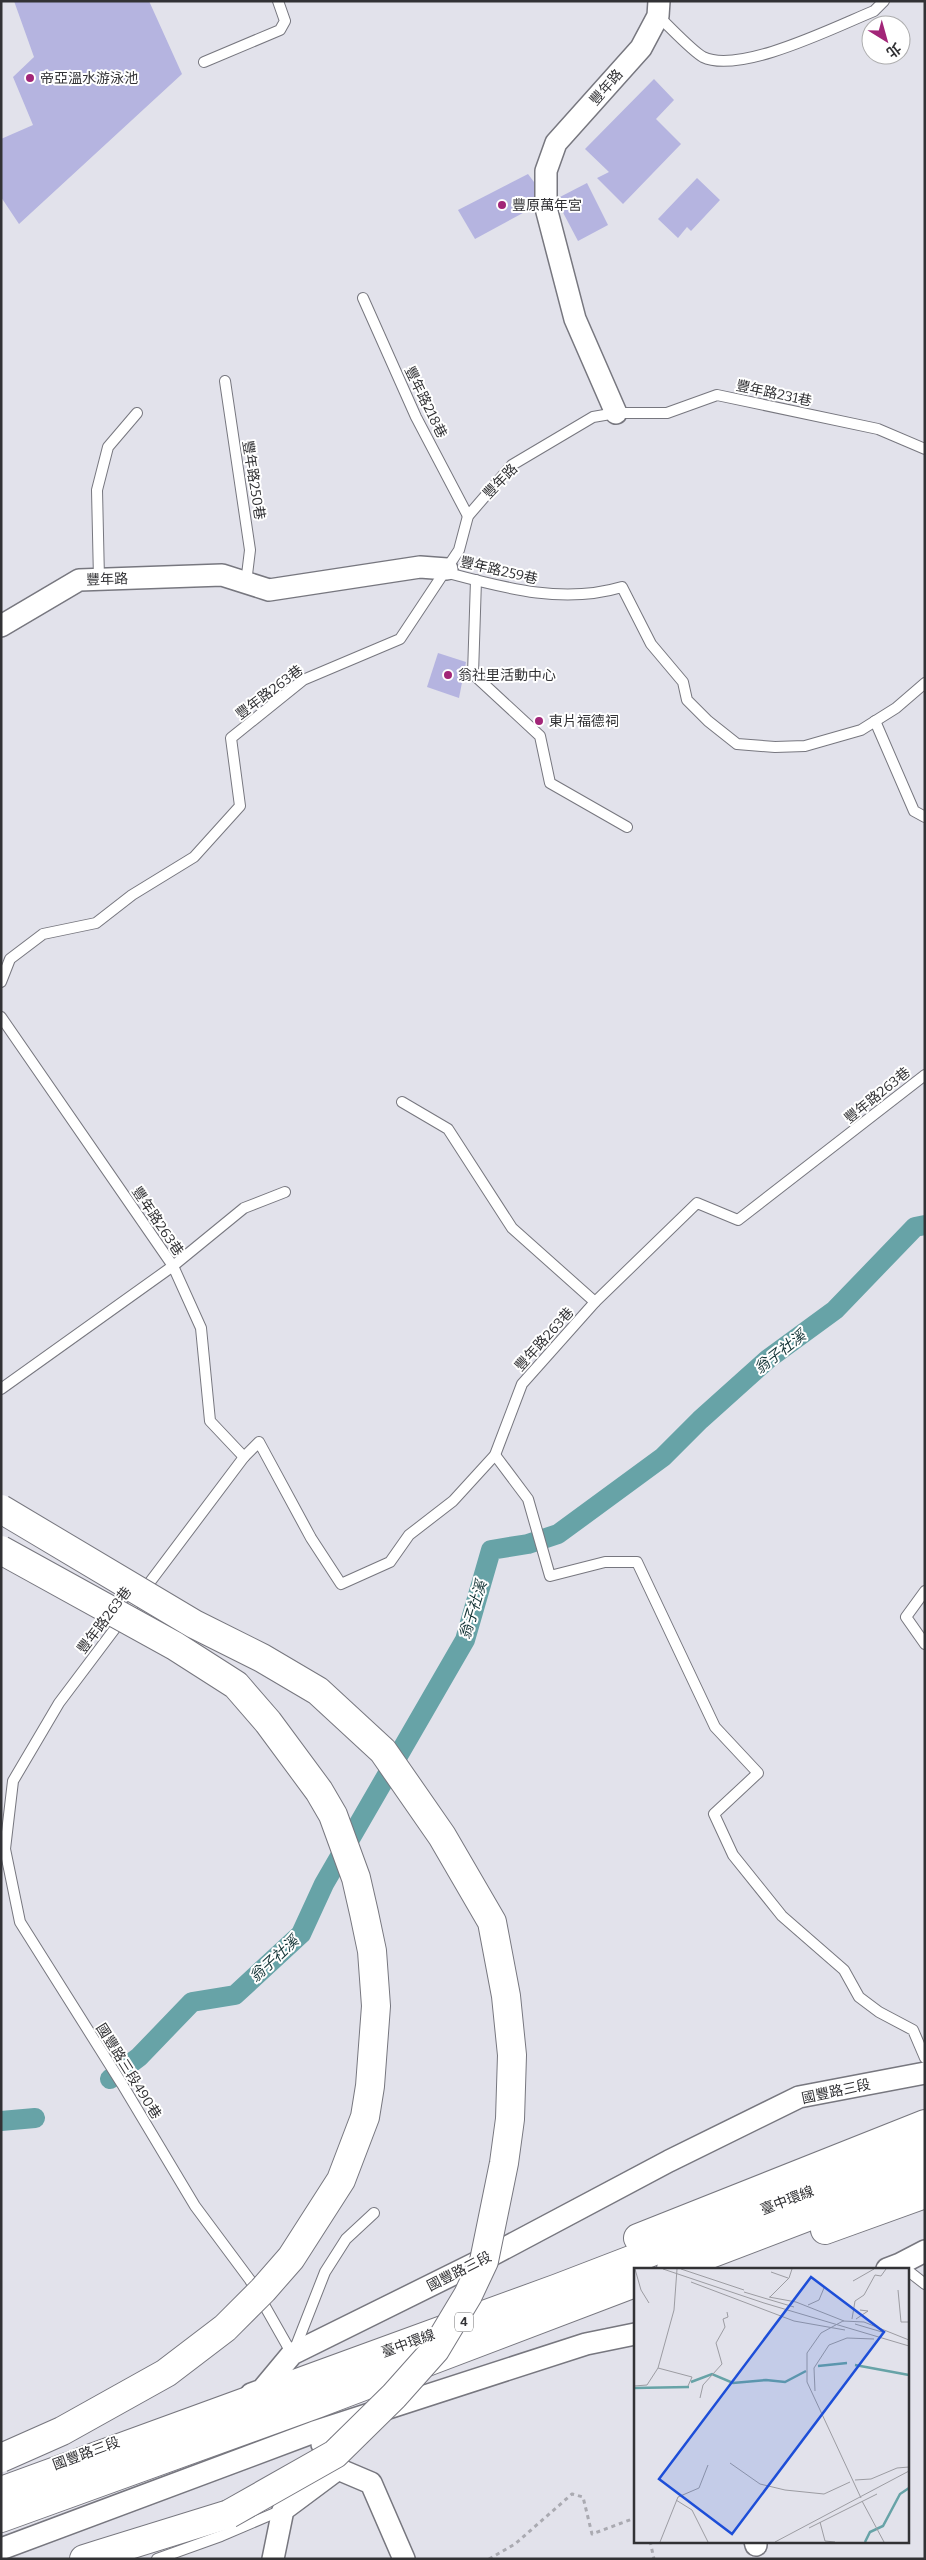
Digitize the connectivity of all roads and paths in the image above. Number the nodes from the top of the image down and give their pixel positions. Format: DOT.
graph roads {
  1 [pos="278,1"];
  2 [pos="884,1"];
  3 [pos="659,8"];
  4 [pos="204,62"];
  5 [pos="363,298"];
  6 [pos="225,381"];
  7 [pos="138,413"];
  8 [pos="616,413"];
  9 [pos="925,449"];
  10 [pos="468,516"];
  11 [pos="447,570"];
  12 [pos="99,579"];
  13 [pos="476,580"];
  14 [pos="246,583"];
  15 [pos="1,626"];
  16 [pos="925,683"];
  17 [pos="875,721"];
  18 [pos="925,817"];
  19 [pos="627,827"];
  20 [pos="1,982"];
  21 [pos="1,1017"];
  22 [pos="925,1075"];
  23 [pos="402,1102"];
  24 [pos="285,1192"];
  25 [pos="173,1266"];
  26 [pos="595,1302"];
  27 [pos="1,1389"];
  28 [pos="495,1455"];
  29 [pos="244,1457"];
  30 [pos="1,1509"];
  31 [pos="1,1550"];
  32 [pos="925,1591"];
  33 [pos="925,1644"];
  34 [pos="13,1781"];
  35 [pos="925,2058"];
  36 [pos="925,2073"];
  37 [pos="925,2124"];
  38 [pos="925,2147"];
  39 [pos="925,2172"];
  40 [pos="925,2194"];
  41 [pos="374,2213"];
  42 [pos="925,2251"];
  43 [pos="674,2268"];
  44 [pos="721,2268"];
  45 [pos="900,2268"];
  46 [pos="908,2273"];
  47 [pos="634,2283"];
  48 [pos="925,2284"];
  49 [pos="634,2299"];
  50 [pos="634,2334"];
  51 [pos="292,2354"];
  52 [pos="262,2390"];
  53 [pos="314,2432"];
  54 [pos="1,2458"];
  55 [pos="338,2469"];
  56 [pos="1,2484"];
  57 [pos="1,2491"];
  58 [pos="283,2510"];
  59 [pos="634,2518"];
  60 [pos="1,2519"];
  61 [pos="650,2542"];
  62 [pos="1,2549"];
  63 [pos="84,2559"];
  64 [pos="157,2559"];
  65 [pos="273,2559"];
  66 [pos="404,2559"];
  67 [pos="489,2559"];
  68 [pos="654,2559"];
  1 -- 4 [label="lane"];
  2 -- 3 [label="lane"];
  3 -- 8 [label="street, 豐年路"];
  5 -- 10 [label="lane, 豐年路218巷"];
  6 -- 14 [label="lane, 豐年路250巷"];
  7 -- 12 [label="lane"];
  8 -- 9 [label="lane, 豐年路231巷"];
  8 -- 10 [label="lane, 豐年路"];
  10 -- 11 [label="lane, 豐年路"];
  11 -- 13 [label="lane, 豐年路259巷"];
  11 -- 14 [label="street, 豐年路"];
  11 -- 20 [label="lane, 豐年路263巷"];
  12 -- 14 [label="street, 豐年路"];
  12 -- 15 [label="street, 豐年路"];
  13 -- 17 [label="lane, 豐年路259巷"];
  13 -- 19 [label="lane"];
  16 -- 17 [label="lane, 豐年路259巷"];
  17 -- 18 [label="lane"];
  21 -- 25 [label="lane, 豐年路263巷"];
  22 -- 26 [label="lane, 豐年路263巷"];
  23 -- 26 [label="lane"];
  24 -- 25 [label="lane"];
  25 -- 27 [label="lane"];
  25 -- 29 [label="lane, 豐年路263巷"];
  26 -- 28 [label="lane, 豐年路263巷"];
  28 -- 29 [label="lane, 豐年路263巷"];
  28 -- 35 [label="lane"];
  29 -- 34 [label="lane, 豐年路263巷"];
  30 -- 63 [label="highway, bridge"];
  31 -- 54 [label="highway, bridge"];
  32 -- 33 [label="lane"];
  34 -- 51 [label="lane, 國豐路三段490巷"];
  36 -- 51 [label="street, 國豐路三段"];
  37 -- 52 [label="highway"];
  38 -- 57 [label="highway, 臺中環線 / 4"];
  39 -- 43 [label="highway, 臺中環線"];
  40 -- 44 [label="highway"];
  41 -- 51 [label="lane"];
  42 -- 45 [label="street"];
  46 -- 48 [label="lane"];
  47 -- 60 [label="highway, 臺中環線 / 4, bridge"];
  49 -- 60 [label="highway"];
  50 -- 53 [label="street"];
  51 -- 52 [label="street, 國豐路三段"];
  52 -- 56 [label="street, 國豐路三段"];
  53 -- 55 [label="street"];
  53 -- 62 [label="street"];
  55 -- 58 [label="street"];
  55 -- 66 [label="street"];
  58 -- 64 [label="lane"];
  58 -- 65 [label="street"];
  59 -- 67 [label="path"];
  61 -- 68 [label="path"];
}
